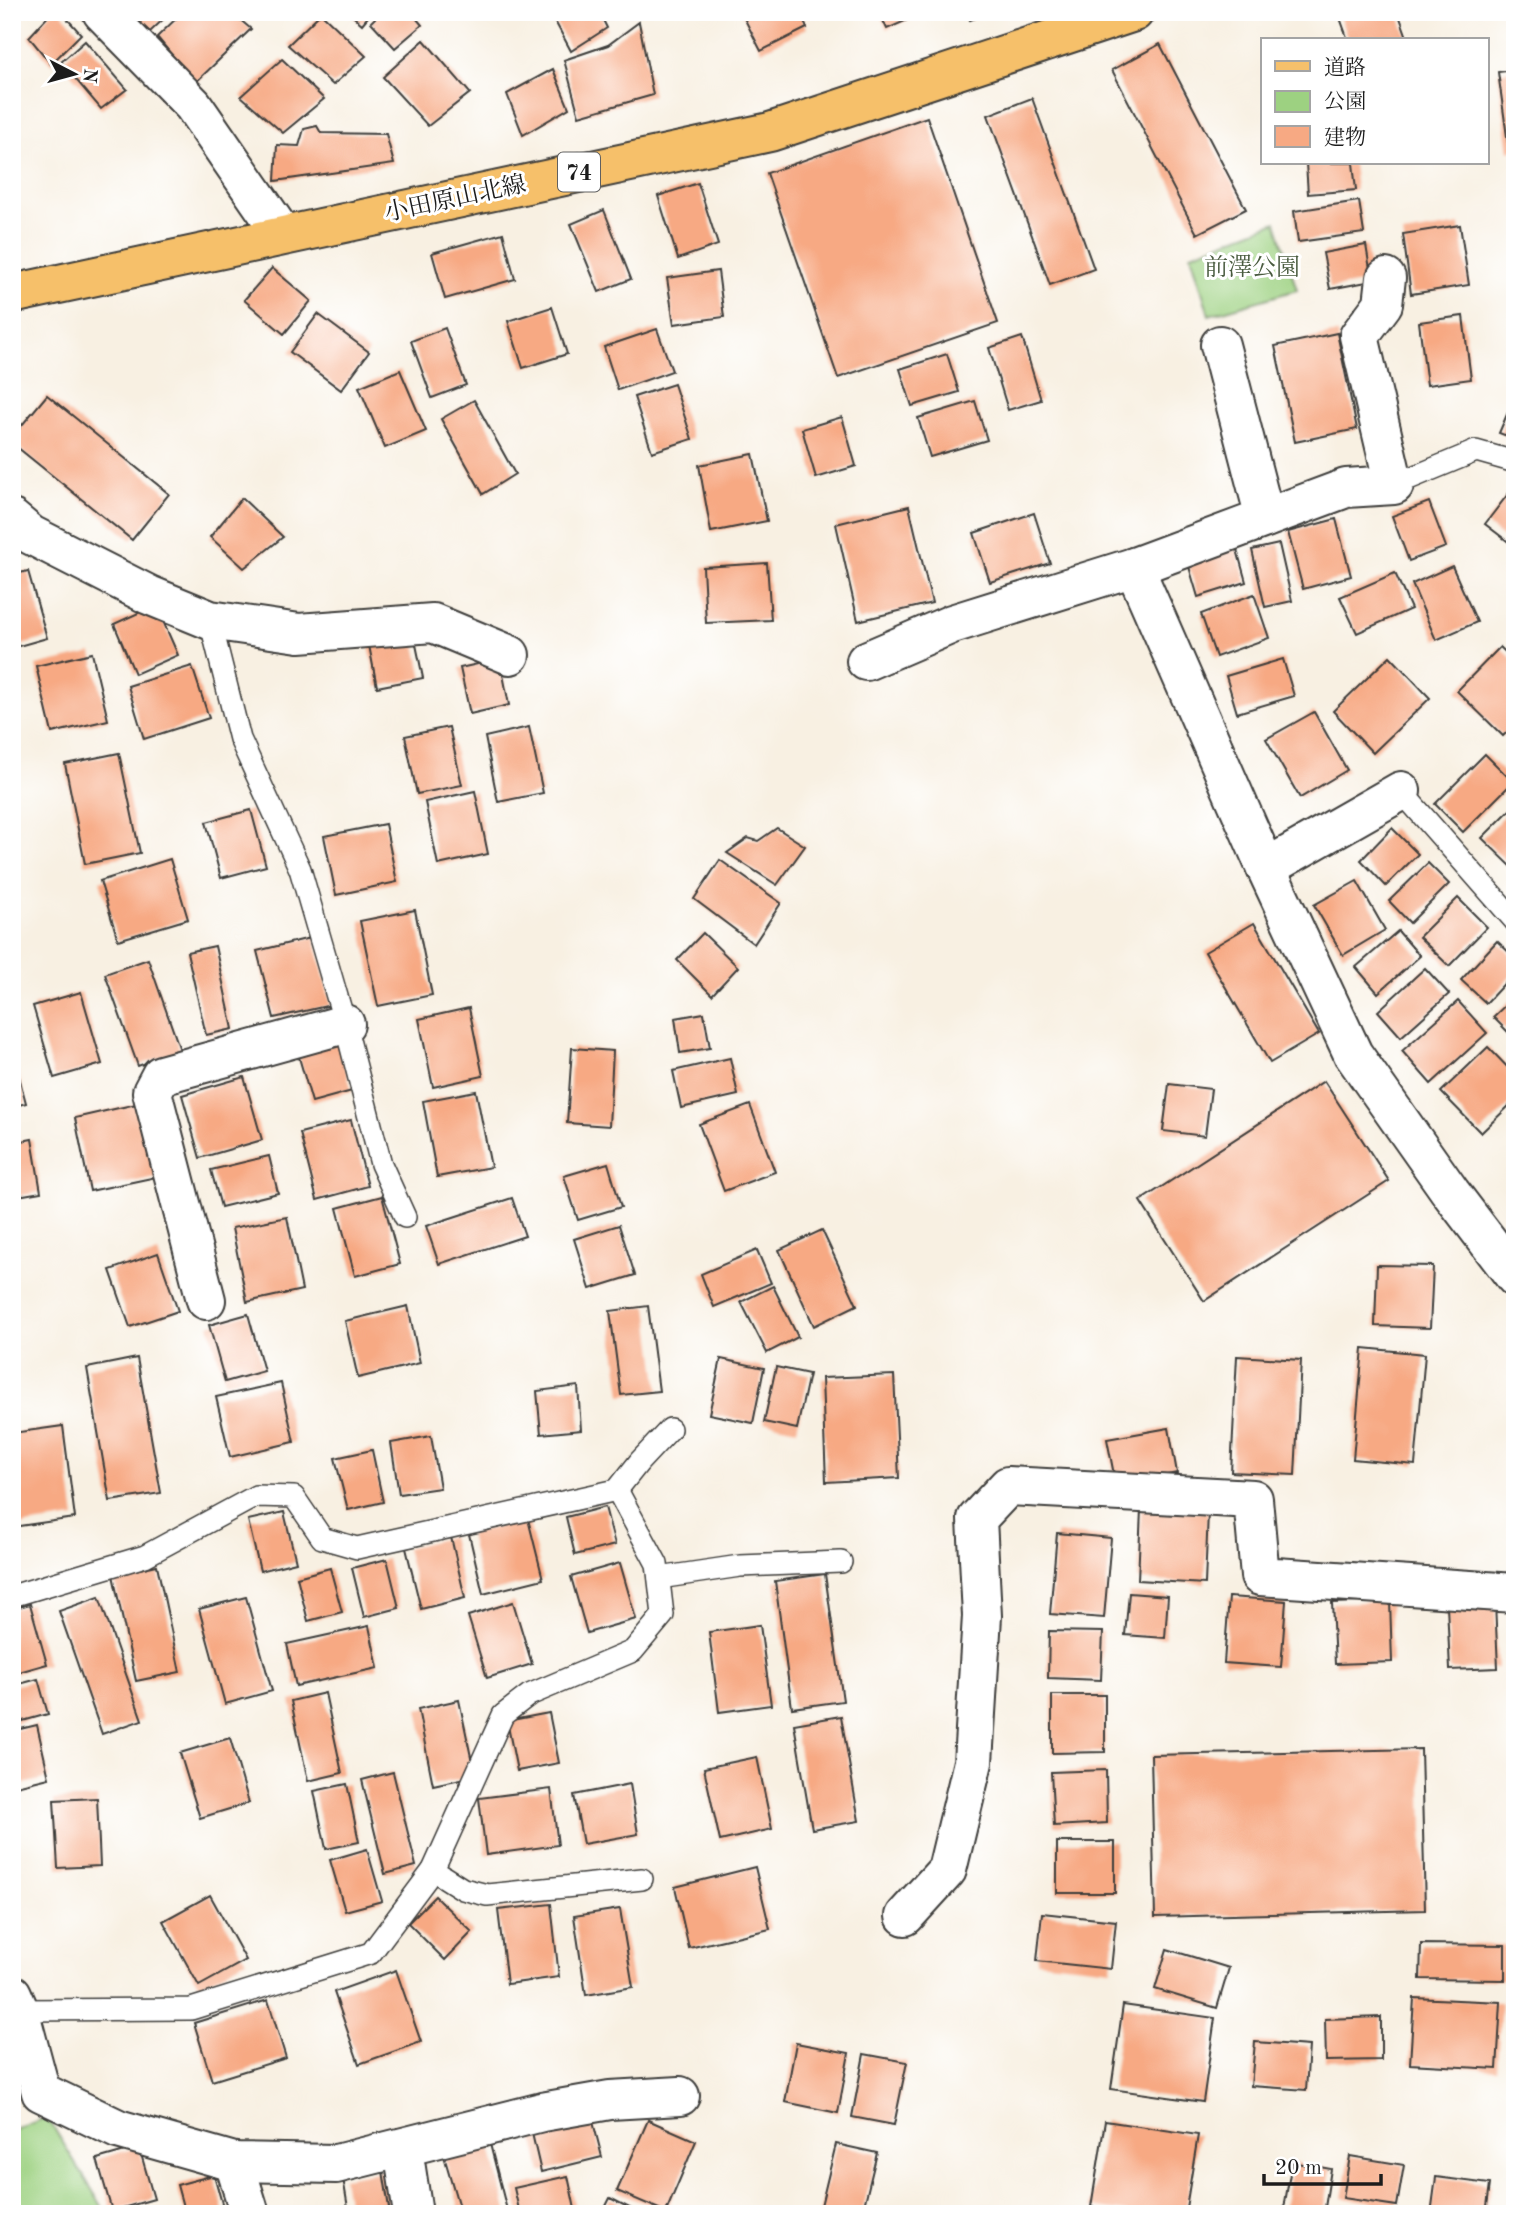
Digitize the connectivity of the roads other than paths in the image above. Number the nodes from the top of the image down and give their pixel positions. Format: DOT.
graph roads {
  1 [pos="102,12"];
  2 [pos="1135,12"];
  3 [pos="1066,22"];
  4 [pos="283,234"];
  5 [pos="1386,278"];
  6 [pos="12,294"];
  7 [pos="1220,345"];
  8 [pos="1515,461"];
  9 [pos="1394,485"];
  10 [pos="1265,518"];
  11 [pos="12,519"];
  12 [pos="1134,567"];
  13 [pos="210,620"];
  14 [pos="510,654"];
  15 [pos="866,661"];
  16 [pos="1401,791"];
  17 [pos="1266,867"];
  18 [pos="1515,921"];
  19 [pos="345,1024"];
  20 [pos="405,1217"];
  21 [pos="1515,1277"];
  22 [pos="206,1300"];
  23 [pos="670,1429"];
  24 [pos="617,1490"];
  25 [pos="841,1562"];
  26 [pos="659,1578"];
  27 [pos="1515,1593"];
  28 [pos="12,1596"];
  29 [pos="433,1870"];
  30 [pos="642,1879"];
  31 [pos="905,1916"];
  32 [pos="16,2002"];
  33 [pos="680,2096"];
  34 [pos="26,2099"];
  35 [pos="403,2149"];
  36 [pos="234,2162"];
  37 [pos="250,2214"];
  38 [pos="412,2214"];
  1 -- 4 [label="street"];
  2 -- 3 [label="main road, 小田原山北線 / 74"];
  3 -- 4 [label="main road, 小田原山北線 / 74"];
  4 -- 6 [label="main road, 小田原山北線 / 74"];
  5 -- 9 [label="street"];
  7 -- 10 [label="street"];
  8 -- 9 [label="lane"];
  9 -- 10 [label="street"];
  10 -- 12 [label="street"];
  11 -- 13 [label="street"];
  12 -- 15 [label="street"];
  12 -- 17 [label="street"];
  13 -- 14 [label="street"];
  13 -- 19 [label="lane"];
  16 -- 17 [label="street"];
  16 -- 18 [label="lane"];
  17 -- 21 [label="street"];
  19 -- 20 [label="lane"];
  19 -- 22 [label="street"];
  23 -- 24 [label="lane"];
  24 -- 26 [label="lane"];
  24 -- 28 [label="lane"];
  25 -- 26 [label="lane"];
  26 -- 29 [label="lane"];
  27 -- 31 [label="street"];
  29 -- 30 [label="lane"];
  29 -- 32 [label="lane"];
  32 -- 34 [label="street"];
  33 -- 35 [label="street"];
  34 -- 36 [label="street"];
  35 -- 36 [label="street"];
  35 -- 38 [label="street"];
  36 -- 37 [label="street"];
}
